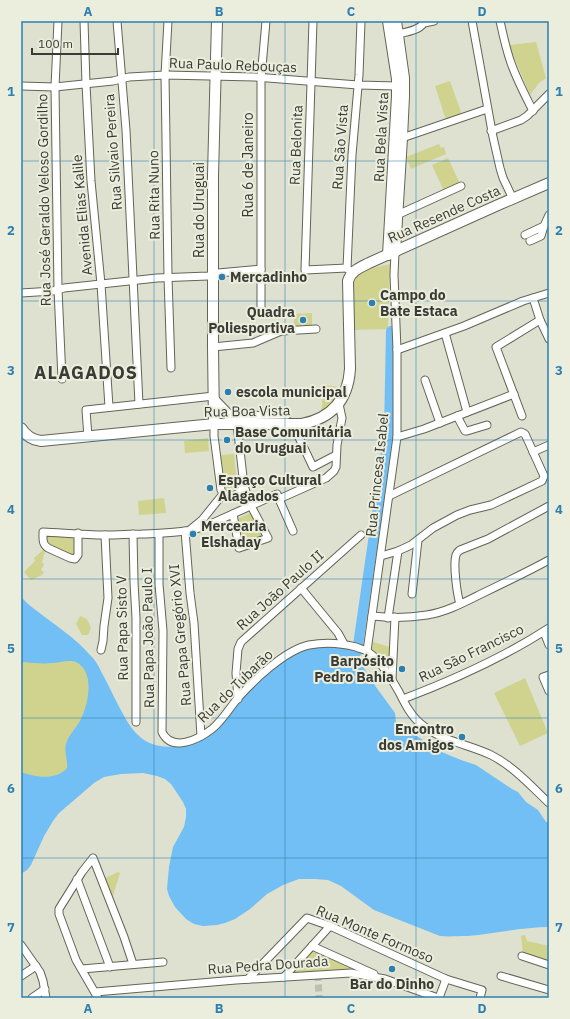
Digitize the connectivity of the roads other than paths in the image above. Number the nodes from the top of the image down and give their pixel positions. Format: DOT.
graph roads {
  1 [pos="58,21"];
  2 [pos="84,21"];
  3 [pos="117,21"];
  4 [pos="168,21"];
  5 [pos="217,21"];
  6 [pos="266,21"];
  7 [pos="313,21"];
  8 [pos="361,21"];
  9 [pos="388,21"];
  10 [pos="396,21"];
  11 [pos="434,21"];
  12 [pos="472,21"];
  13 [pos="500,21"];
  14 [pos="423,22"];
  15 [pos="398,34"];
  16 [pos="165,75"];
  17 [pos="215,76"];
  18 [pos="121,78"];
  19 [pos="261,78"];
  20 [pos="311,81"];
  21 [pos="86,84"];
  22 [pos="358,85"];
  23 [pos="21,86"];
  24 [pos="397,86"];
  25 [pos="55,87"];
  26 [pos="549,94"];
  27 [pos="487,109"];
  28 [pos="533,111"];
  29 [pos="491,131"];
  30 [pos="402,138"];
  31 [pos="549,184"];
  32 [pos="461,186"];
  33 [pos="513,199"];
  34 [pos="397,215"];
  35 [pos="549,216"];
  36 [pos="544,226"];
  37 [pos="525,235"];
  38 [pos="530,241"];
  39 [pos="391,253"];
  40 [pos="260,269"];
  41 [pos="349,271"];
  42 [pos="213,274"];
  43 [pos="168,278"];
  44 [pos="134,281"];
  45 [pos="101,284"];
  46 [pos="58,289"];
  47 [pos="21,293"];
  48 [pos="549,293"];
  49 [pos="533,298"];
  50 [pos="261,309"];
  51 [pos="540,320"];
  52 [pos="316,329"];
  53 [pos="445,333"];
  54 [pos="549,339"];
  55 [pos="213,347"];
  56 [pos="397,350"];
  57 [pos="171,368"];
  58 [pos="62,379"];
  59 [pos="425,380"];
  60 [pos="514,394"];
  61 [pos="214,398"];
  62 [pos="139,404"];
  63 [pos="339,404"];
  64 [pos="109,407"];
  65 [pos="467,412"];
  66 [pos="287,415"];
  67 [pos="457,416"];
  68 [pos="522,416"];
  69 [pos="233,420"];
  70 [pos="440,423"];
  71 [pos="214,424"];
  72 [pos="293,425"];
  73 [pos="487,425"];
  74 [pos="21,428"];
  75 [pos="88,437"];
  76 [pos="397,437"];
  77 [pos="549,445"];
  78 [pos="533,452"];
  79 [pos="336,455"];
  80 [pos="244,486"];
  81 [pos="223,494"];
  82 [pos="389,496"];
  83 [pos="279,499"];
  84 [pos="251,506"];
  85 [pos="549,506"];
  86 [pos="209,512"];
  87 [pos="234,514"];
  88 [pos="217,521"];
  89 [pos="188,531"];
  90 [pos="293,531"];
  91 [pos="78,533"];
  92 [pos="133,534"];
  93 [pos="159,534"];
  94 [pos="105,535"];
  95 [pos="361,535"];
  96 [pos="418,540"];
  97 [pos="398,551"];
  98 [pos="381,556"];
  99 [pos="549,560"];
  100 [pos="301,588"];
  101 [pos="412,594"];
  102 [pos="460,604"];
  103 [pos="372,616"];
  104 [pos="392,617"];
  105 [pos="546,630"];
  106 [pos="344,644"];
  107 [pos="549,645"];
  108 [pos="101,650"];
  109 [pos="365,650"];
  110 [pos="546,676"];
  111 [pos="392,680"];
  112 [pos="549,691"];
  113 [pos="238,698"];
  114 [pos="403,699"];
  115 [pos="136,722"];
  116 [pos="201,736"];
  117 [pos="168,740"];
  118 [pos="549,803"];
  119 [pos="77,879"];
  120 [pos="330,926"];
  121 [pos="21,945"];
  122 [pos="312,946"];
  123 [pos="522,956"];
  124 [pos="163,962"];
  125 [pos="133,964"];
  126 [pos="549,965"];
  127 [pos="36,966"];
  128 [pos="110,966"];
  129 [pos="82,969"];
  130 [pos="21,976"];
  131 [pos="501,976"];
  132 [pos="284,977"];
  133 [pos="248,979"];
  134 [pos="385,979"];
  135 [pos="446,979"];
  136 [pos="45,989"];
  137 [pos="549,990"];
  138 [pos="97,995"];
  139 [pos="32,998"];
  140 [pos="46,998"];
  141 [pos="439,998"];
  142 [pos="482,998"];
  1 -- 25 [label="street, Rua José Geraldo Veloso Gordilho"];
  2 -- 21 [label="street, Avenida Elias Kalile"];
  3 -- 18 [label="street, Rua Silvaio Pereira"];
  4 -- 16 [label="street, Rua Rita Nuno"];
  5 -- 17 [label="street, Rua do Uruguai"];
  6 -- 19 [label="street, Rua 6 de Janeiro"];
  7 -- 20 [label="street, Rua Belonita"];
  8 -- 22 [label="street, Rua São Vista"];
  9 -- 24 [label="street, Rua Bela Vista"];
  10 -- 15 [label="street, Rua Bela Vista"];
  11 -- 14 [label="street"];
  12 -- 27 [label="street"];
  13 -- 28 [label="street"];
  14 -- 15 [label="street"];
  15 -- 30 [label="street, Rua Bela Vista"];
  16 -- 17 [label="street, Rua Paulo Rebouças"];
  16 -- 18 [label="street, Rua Paulo Rebouças"];
  16 -- 43 [label="street, Rua Rita Nuno"];
  17 -- 19 [label="street, Rua Paulo Rebouças"];
  17 -- 42 [label="street, Rua do Uruguai"];
  18 -- 21 [label="street, Rua Paulo Rebouças"];
  18 -- 44 [label="street, Rua Silvaio Pereira"];
  19 -- 20 [label="street, Rua Paulo Rebouças"];
  19 -- 40 [label="street, Rua 6 de Janeiro"];
  20 -- 22 [label="street, Rua Paulo Rebouças"];
  20 -- 41 [label="street, Rua Belonita"];
  21 -- 25 [label="street, Rua Paulo Rebouças"];
  21 -- 45 [label="street, Avenida Elias Kalile"];
  22 -- 24 [label="street, Rua Paulo Rebouças"];
  22 -- 41 [label="street, Rua São Vista"];
  23 -- 25 [label="street, Rua Paulo Rebouças"];
  24 -- 39 [label="street, Rua Bela Vista"];
  25 -- 46 [label="street, Rua José Geraldo Veloso Gordilho"];
  26 -- 28 [label="street"];
  27 -- 29 [label="street"];
  27 -- 30 [label="street"];
  28 -- 29 [label="street"];
  29 -- 33 [label="street"];
  30 -- 34 [label="street, Rua Bela Vista"];
  31 -- 33 [label="street, Rua Resende Costa"];
  32 -- 34 [label="street"];
  33 -- 39 [label="street, Rua Resende Costa"];
  34 -- 39 [label="street, Rua Bela Vista"];
  35 -- 36 [label="street"];
  36 -- 37 [label="street"];
  36 -- 38 [label="street"];
  39 -- 41 [label="street, Rua Resende Costa"];
  39 -- 56 [label="street, Rua Princesa Isabel"];
  40 -- 42 [label="street"];
  40 -- 50 [label="street, Rua 6 de Janeiro"];
  41 -- 63 [label="street, Rua Boa Vista"];
  42 -- 43 [label="street"];
  42 -- 55 [label="street, Rua do Uruguai"];
  43 -- 44 [label="street"];
  43 -- 57 [label="street, Rua Rita Nuno"];
  44 -- 45 [label="street"];
  44 -- 62 [label="street, Rua Silvaio Pereira"];
  45 -- 46 [label="street"];
  45 -- 64 [label="street, Avenida Elias Kalile"];
  46 -- 47 [label="street"];
  46 -- 58 [label="street, Rua José Geraldo Veloso Gordilho"];
  48 -- 49 [label="street"];
  49 -- 51 [label="street"];
  49 -- 53 [label="street"];
  51 -- 54 [label="street"];
  51 -- 60 [label="street"];
  52 -- 55 [label="street"];
  53 -- 56 [label="street"];
  53 -- 65 [label="street"];
  55 -- 61 [label="street, Rua do Uruguai"];
  56 -- 76 [label="street, Rua Princesa Isabel"];
  59 -- 70 [label="street"];
  60 -- 65 [label="street"];
  60 -- 68 [label="street"];
  61 -- 62 [label="street"];
  61 -- 69 [label="street"];
  61 -- 71 [label="street, Rua do Uruguai"];
  62 -- 64 [label="street"];
  63 -- 72 [label="street, Rua Boa Vista"];
  63 -- 79 [label="street"];
  64 -- 75 [label="street"];
  65 -- 67 [label="street"];
  66 -- 69 [label="street, Rua Boa Vista"];
  67 -- 70 [label="street"];
  67 -- 73 [label="street"];
  69 -- 71 [label="street, Rua Boa Vista"];
  69 -- 72 [label="street, Rua Boa Vista"];
  69 -- 80 [label="street"];
  70 -- 76 [label="street"];
  71 -- 75 [label="street, Rua Boa Vista"];
  71 -- 81 [label="street"];
  72 -- 79 [label="street"];
  74 -- 75 [label="street, Rua Boa Vista"];
  76 -- 82 [label="street, Rua Princesa Isabel"];
  77 -- 78 [label="street"];
  78 -- 82 [label="street"];
  78 -- 96 [label="street"];
  79 -- 83 [label="street"];
  80 -- 81 [label="street"];
  80 -- 84 [label="street"];
  81 -- 86 [label="street"];
  82 -- 98 [label="street, Rua Princesa Isabel"];
  83 -- 84 [label="street"];
  83 -- 90 [label="street"];
  84 -- 87 [label="street"];
  84 -- 87 [label="street"];
  85 -- 102 [label="street"];
  86 -- 88 [label="street"];
  86 -- 89 [label="street"];
  87 -- 88 [label="street"];
  88 -- 89 [label="street"];
  89 -- 93 [label="street"];
  89 -- 116 [label="street, Rua Papa Gregório XVI"];
  91 -- 91 [label="street"];
  91 -- 94 [label="street"];
  92 -- 93 [label="street"];
  92 -- 94 [label="street"];
  92 -- 115 [label="street, Rua Papa Sisto V"];
  93 -- 117 [label="street, Rua Papa João Paulo I"];
  94 -- 108 [label="street"];
  95 -- 100 [label="street, Rua João Paulo II"];
  96 -- 97 [label="street"];
  96 -- 101 [label="street"];
  97 -- 98 [label="street"];
  97 -- 104 [label="street"];
  98 -- 103 [label="street, Rua Princesa Isabel"];
  99 -- 102 [label="street"];
  100 -- 106 [label="street"];
  100 -- 113 [label="street, Rua João Paulo II"];
  102 -- 104 [label="street"];
  103 -- 104 [label="street"];
  103 -- 109 [label="street, Rua Princesa Isabel"];
  104 -- 111 [label="street"];
  105 -- 107 [label="street"];
  105 -- 114 [label="street, Rua São Francisco"];
  106 -- 109 [label="street, Rua do Tubarão"];
  106 -- 113 [label="street, Rua do Tubarão"];
  109 -- 111 [label="street"];
  110 -- 112 [label="street"];
  111 -- 114 [label="street"];
  113 -- 116 [label="street, Rua do Tubarão"];
  114 -- 118 [label="street"];
  116 -- 117 [label="street, Rua do Tubarão"];
  119 -- 125 [label="street"];
  119 -- 128 [label="street"];
  119 -- 129 [label="street"];
  120 -- 122 [label="street"];
  120 -- 133 [label="street, Rua Monte Formoso"];
  120 -- 135 [label="street, Rua Monte Formoso"];
  121 -- 127 [label="street"];
  122 -- 132 [label="street"];
  122 -- 134 [label="street"];
  123 -- 126 [label="street"];
  124 -- 125 [label="street"];
  125 -- 128 [label="street"];
  127 -- 130 [label="street"];
  127 -- 136 [label="street"];
  128 -- 129 [label="street"];
  129 -- 138 [label="street"];
  131 -- 137 [label="street"];
  132 -- 133 [label="street, Rua Pedra Dourada"];
  132 -- 134 [label="street, Rua Pedra Dourada"];
  133 -- 138 [label="street, Rua Pedra Dourada"];
  134 -- 141 [label="street, Rua Pedra Dourada"];
  135 -- 141 [label="street"];
  135 -- 142 [label="street, Rua Monte Formoso"];
  136 -- 139 [label="street"];
  136 -- 140 [label="street"];
}
